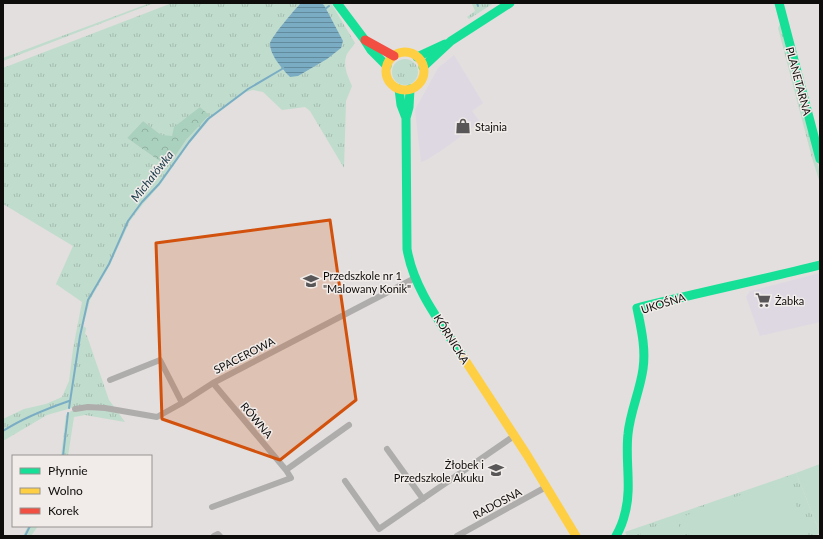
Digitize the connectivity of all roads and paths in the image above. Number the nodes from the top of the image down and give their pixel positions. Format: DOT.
graph roads {
  1 [pos="337,3"];
  2 [pos="510,3"];
  3 [pos="779,3"];
  4 [pos="364,39"];
  5 [pos="451,41"];
  6 [pos="394,56"];
  7 [pos="417,57"];
  8 [pos="386,66"];
  9 [pos="423,67"];
  10 [pos="399,89"];
  11 [pos="410,89"];
  12 [pos="406,118"];
  13 [pos="820,159"];
  14 [pos="820,265"];
  15 [pos="415,278"];
  16 [pos="110,380"];
  17 [pos="213,383"];
  18 [pos="182,403"];
  19 [pos="76,409"];
  20 [pos="349,425"];
  21 [pos="514,436"];
  22 [pos="388,449"];
  23 [pos="286,470"];
  24 [pos="345,481"];
  25 [pos="546,487"];
  26 [pos="423,499"];
  27 [pos="212,507"];
  28 [pos="214,536"];
  29 [pos="220,536"];
  30 [pos="457,536"];
  31 [pos="576,536"];
  32 [pos="616,536"];
  1 -- 4 [label="street"];
  2 -- 5 [label="street"];
  3 -- 13 [label="street, PLANETARNA"];
  4 -- 6 [label="street"];
  4 -- 8 [label="street"];
  5 -- 7 [label="street"];
  5 -- 9 [label="street"];
  6 -- 7 [label="street"];
  6 -- 8 [label="street"];
  7 -- 9 [label="street"];
  8 -- 10 [label="street"];
  9 -- 11 [label="street"];
  10 -- 11 [label="street"];
  10 -- 12 [label="street, KÓRNICKA"];
  11 -- 12 [label="street, KÓRNICKA"];
  12 -- 15 [label="street, KÓRNICKA"];
  14 -- 32 [label="street, UKOŚNA"];
  15 -- 17 [label="street, SPACEROWA"];
  15 -- 21 [label="street, KÓRNICKA"];
  16 -- 18 [label="street"];
  17 -- 18 [label="street, SPACEROWA"];
  17 -- 23 [label="street, RÓWNA"];
  18 -- 19 [label="street, SPACEROWA"];
  20 -- 23 [label="street"];
  21 -- 25 [label="street, KÓRNICKA"];
  21 -- 26 [label="street"];
  22 -- 26 [label="street"];
  23 -- 27 [label="street"];
  24 -- 26 [label="street"];
  25 -- 30 [label="street, RADOSNA"];
  25 -- 31 [label="street, KÓRNICKA"];
  28 -- 29 [label="street"];
}
